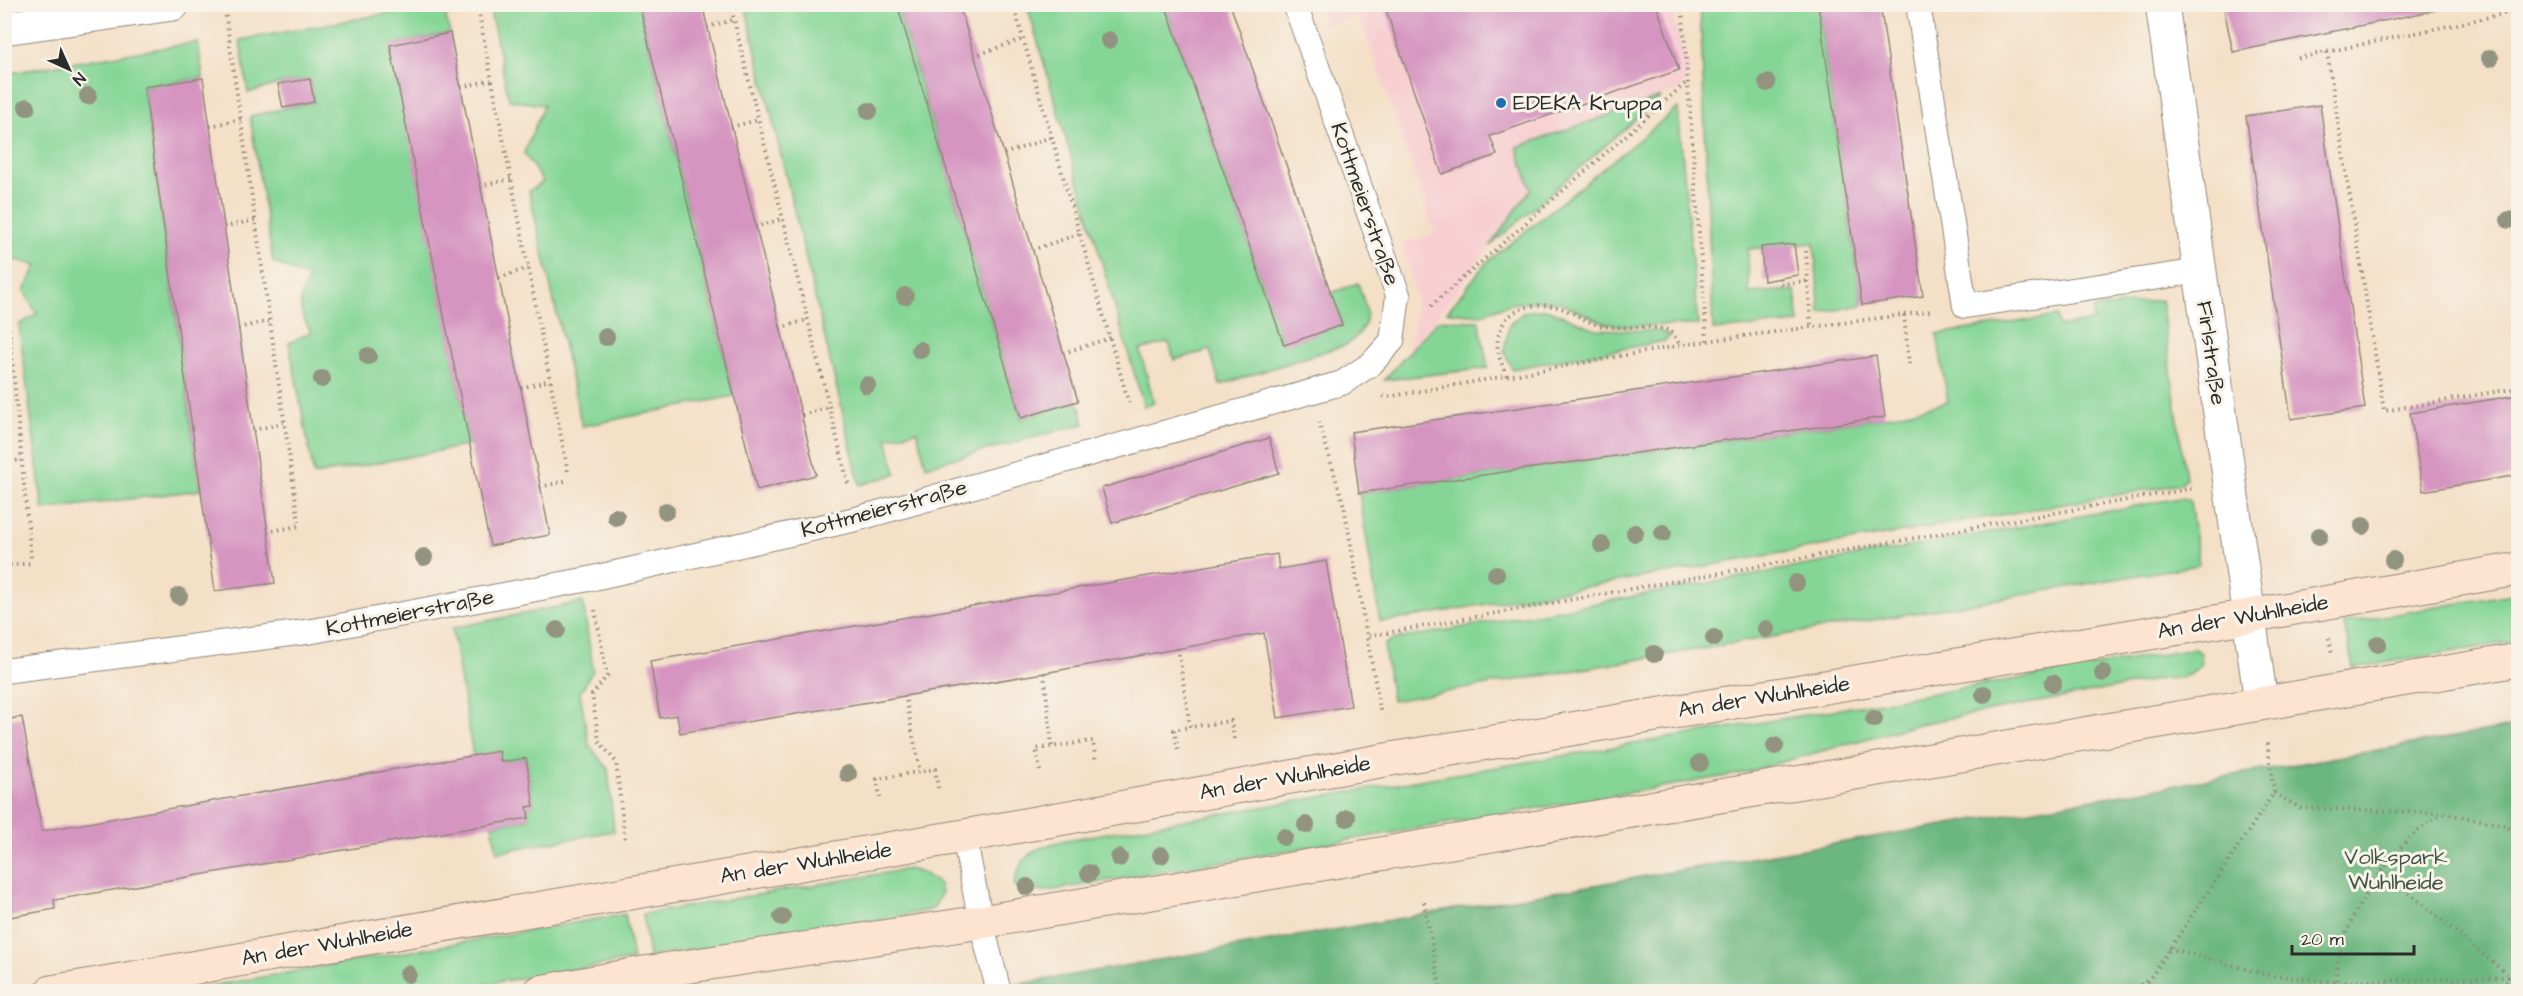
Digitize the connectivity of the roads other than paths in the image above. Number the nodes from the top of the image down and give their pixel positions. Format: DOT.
graph roads {
  1 [pos="173,4"];
  2 [pos="1295,4"];
  3 [pos="1918,4"];
  4 [pos="2162,4"];
  5 [pos="22,19"];
  6 [pos="2200,271"];
  7 [pos="2518,569"];
  8 [pos="2249,616"];
  9 [pos="2518,660"];
  10 [pos="4,671"];
  11 [pos="2261,702"];
  12 [pos="964,836"];
  13 [pos="981,922"];
  14 [pos="51,992"];
  15 [pos="540,992"];
  16 [pos="999,992"];
  1 -- 5 [label="street"];
  2 -- 10 [label="lane, Kottmeierstraße"];
  3 -- 6 [label="lane"];
  4 -- 6 [label="street, Firlstraße"];
  6 -- 8 [label="street, Firlstraße"];
  7 -- 8 [label="main road, An der Wuhlheide"];
  8 -- 11 [label="street, Firlstraße"];
  8 -- 12 [label="main road, An der Wuhlheide"];
  9 -- 11 [label="main road"];
  11 -- 13 [label="main road"];
  12 -- 13 [label="lane"];
  12 -- 14 [label="main road, An der Wuhlheide"];
  13 -- 15 [label="main road"];
  13 -- 16 [label="lane"];
}
